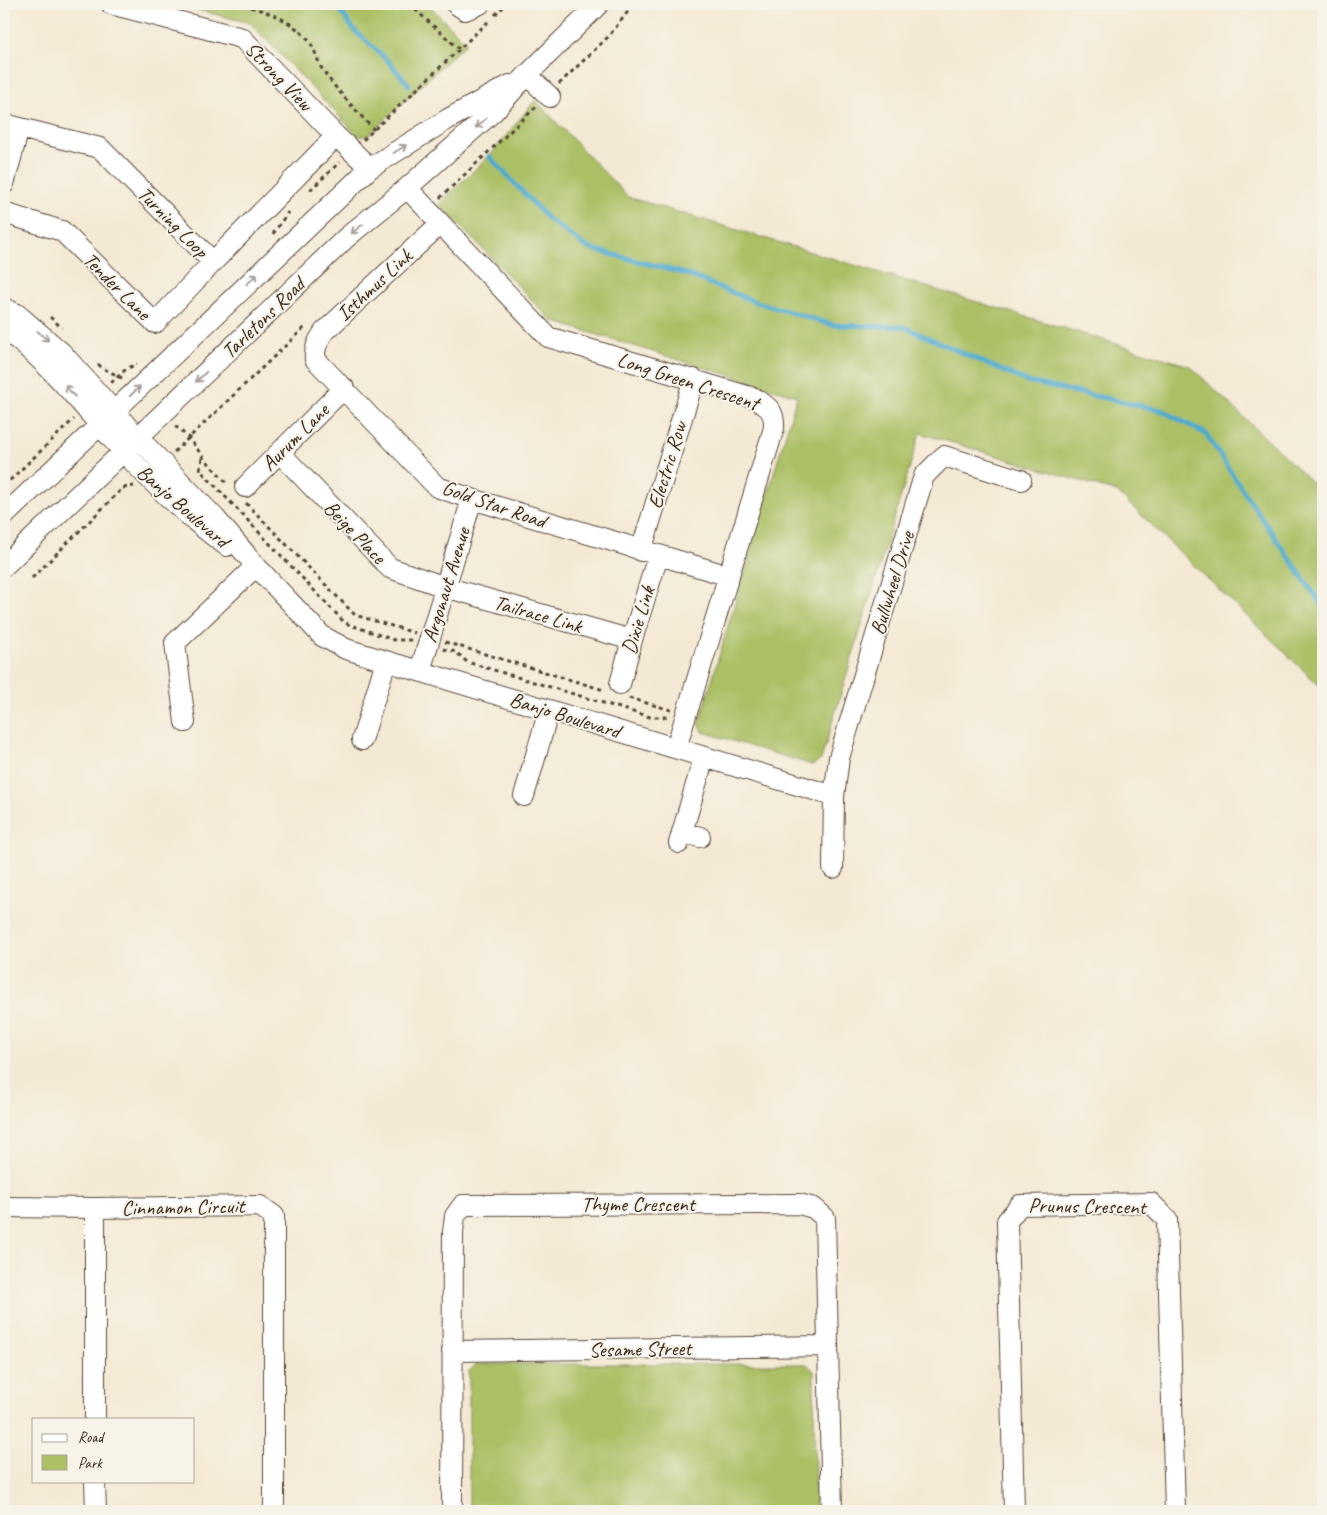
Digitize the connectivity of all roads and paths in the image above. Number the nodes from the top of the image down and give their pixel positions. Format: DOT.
graph roads {
  1 [pos="111,4"];
  2 [pos="234,4"];
  3 [pos="409,4"];
  4 [pos="456,4"];
  5 [pos="480,4"];
  6 [pos="506,4"];
  7 [pos="599,4"];
  8 [pos="459,49"];
  9 [pos="527,75"];
  10 [pos="550,98"];
  11 [pos="11,126"];
  12 [pos="374,130"];
  13 [pos="336,136"];
  14 [pos="352,151"];
  15 [pos="370,168"];
  16 [pos="4,184"];
  17 [pos="407,188"];
  18 [pos="304,196"];
  19 [pos="291,209"];
  20 [pos="4,213"];
  21 [pos="440,224"];
  22 [pos="271,238"];
  23 [pos="213,262"];
  24 [pos="4,308"];
  25 [pos="4,330"];
  26 [pos="314,350"];
  27 [pos="143,362"];
  28 [pos="694,379"];
  29 [pos="344,388"];
  30 [pos="99,394"];
  31 [pos="85,408"];
  32 [pos="114,411"];
  33 [pos="100,425"];
  34 [pos="133,432"];
  35 [pos="118,446"];
  36 [pos="280,453"];
  37 [pos="1021,480"];
  38 [pos="4,486"];
  39 [pos="245,487"];
  40 [pos="472,500"];
  41 [pos="4,516"];
  42 [pos="650,553"];
  43 [pos="4,566"];
  44 [pos="256,566"];
  45 [pos="728,576"];
  46 [pos="445,587"];
  47 [pos="632,640"];
  48 [pos="386,661"];
  49 [pos="420,671"];
  50 [pos="620,684"];
  51 [pos="549,710"];
  52 [pos="185,722"];
  53 [pos="362,740"];
  54 [pos="676,748"];
  55 [pos="704,757"];
  56 [pos="524,796"];
  57 [pos="834,796"];
  58 [pos="687,837"];
  59 [pos="833,868"];
  60 [pos="4,1207"];
  61 [pos="95,1208"];
  62 [pos="827,1346"];
  63 [pos="452,1351"];
  64 [pos="95,1418"];
  65 [pos="96,1482"];
  66 [pos="96,1511"];
  67 [pos="274,1511"];
  68 [pos="452,1511"];
  69 [pos="832,1511"];
  70 [pos="1014,1511"];
  71 [pos="1175,1511"];
  1 -- 13 [label="street, Strong View"];
  2 -- 12 [label="path"];
  3 -- 8 [label="path"];
  4 -- 5 [label="street"];
  6 -- 8 [label="path"];
  7 -- 9 [label="street, Tarletons Road"];
  8 -- 12 [label="path"];
  9 -- 10 [label="street"];
  15 -- 9 [label="street, Tarletons Road, one-way"];
  9 -- 17 [label="street, Tarletons Road, one-way"];
  11 -- 16 [label="street"];
  11 -- 23 [label="street, Turning Loop"];
  12 -- 14 [label="path"];
  13 -- 14 [label="street, Strong View"];
  13 -- 23 [label="street, Turning Loop"];
  14 -- 15 [label="street, Strong View"];
  14 -- 18 [label="path"];
  32 -- 15 [label="street, Tarletons Road, one-way"];
  17 -- 21 [label="street, Long Green Crescent"];
  17 -- 34 [label="street, Tarletons Road, one-way"];
  19 -- 22 [label="path"];
  20 -- 23 [label="street, Tender Lane"];
  21 -- 26 [label="street, Isthmus Link"];
  21 -- 28 [label="street, Long Green Crescent"];
  24 -- 30 [label="street, Banjo Boulevard, one-way"];
  31 -- 25 [label="street, Banjo Boulevard, one-way"];
  26 -- 29 [label="street, Gold Star Road"];
  27 -- 30 [label="path"];
  28 -- 42 [label="street, Electric Row"];
  28 -- 45 [label="street, Long Green Crescent"];
  29 -- 36 [label="street, Aurum Lane"];
  29 -- 40 [label="street, Gold Star Road"];
  30 -- 32 [label="street, Banjo Boulevard"];
  31 -- 33 [label="street, Banjo Boulevard"];
  31 -- 38 [label="path"];
  32 -- 33 [label="street, Tarletons Road"];
  32 -- 34 [label="street, Banjo Boulevard"];
  33 -- 35 [label="street, Banjo Boulevard"];
  33 -- 41 [label="street, Tarletons Road"];
  34 -- 35 [label="street, Tarletons Road"];
  34 -- 44 [label="street, Banjo Boulevard"];
  35 -- 43 [label="street, Tarletons Road"];
  35 -- 44 [label="street, Banjo Boulevard"];
  36 -- 39 [label="street, Aurum Lane"];
  36 -- 46 [label="street, Beige Place"];
  37 -- 57 [label="street, Bullwheel Drive"];
  40 -- 42 [label="street, Gold Star Road"];
  40 -- 46 [label="street, Argonaut Avenue"];
  42 -- 45 [label="street, Gold Star Road"];
  42 -- 47 [label="street, Dixie Link"];
  44 -- 48 [label="street, Banjo Boulevard"];
  44 -- 52 [label="street"];
  45 -- 54 [label="street, Long Green Crescent"];
  46 -- 47 [label="street, Tailrace Link"];
  46 -- 49 [label="street, Argonaut Avenue"];
  47 -- 50 [label="street, Dixie Link"];
  48 -- 49 [label="street, Banjo Boulevard"];
  48 -- 53 [label="street"];
  49 -- 51 [label="street, Banjo Boulevard"];
  51 -- 54 [label="street, Banjo Boulevard"];
  51 -- 56 [label="street"];
  54 -- 55 [label="street, Banjo Boulevard"];
  55 -- 57 [label="street, Banjo Boulevard"];
  55 -- 58 [label="street"];
  57 -- 59 [label="street"];
  60 -- 61 [label="street"];
  61 -- 64 [label="street, Cinnamon Circuit"];
  61 -- 67 [label="street, Cinnamon Circuit"];
  62 -- 63 [label="street, Sesame Street"];
  62 -- 63 [label="street, Thyme Crescent"];
  62 -- 69 [label="street, Thyme Crescent"];
  63 -- 68 [label="street, Thyme Crescent"];
  65 -- 66 [label="street"];
  70 -- 71 [label="street, Prunus Crescent"];
}
